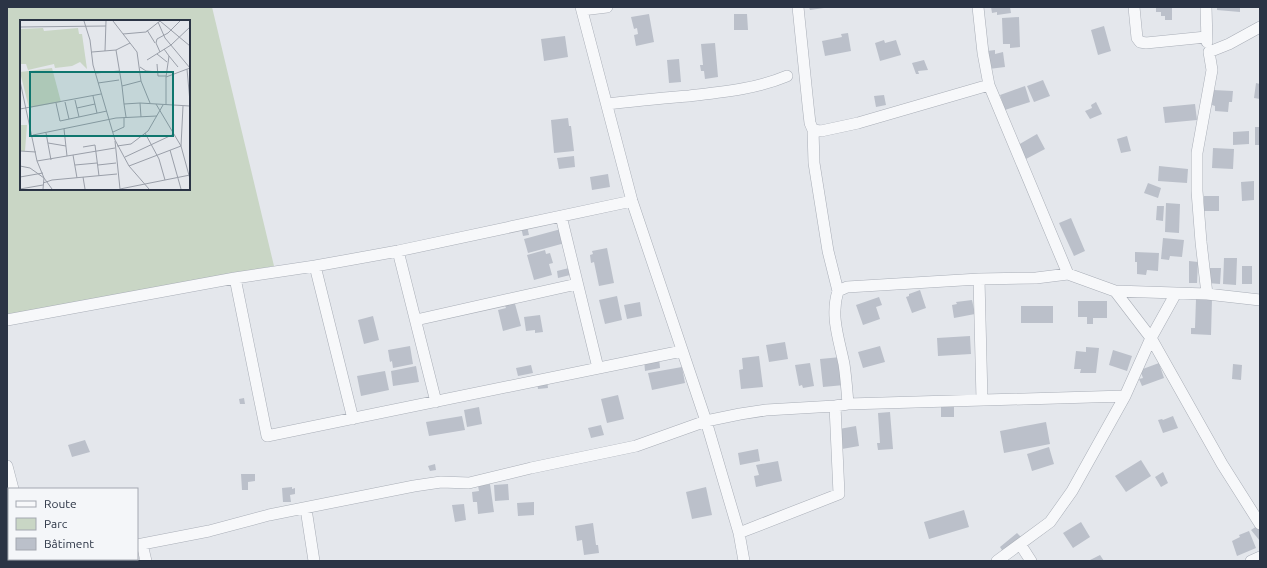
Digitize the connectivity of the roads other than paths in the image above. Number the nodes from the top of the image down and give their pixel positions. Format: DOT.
graph roads {
  1 [pos="607,7"];
  2 [pos="798,7"];
  3 [pos="978,7"];
  4 [pos="1133,7"];
  5 [pos="1206,7"];
  6 [pos="581,9"];
  7 [pos="1260,27"];
  8 [pos="1206,36"];
  9 [pos="1209,52"];
  10 [pos="787,76"];
  11 [pos="989,85"];
  12 [pos="607,104"];
  13 [pos="813,130"];
  14 [pos="632,201"];
  15 [pos="561,216"];
  16 [pos="398,251"];
  17 [pos="315,266"];
  18 [pos="1068,274"];
  19 [pos="235,278"];
  20 [pos="979,279"];
  21 [pos="577,284"];
  22 [pos="838,291"];
  23 [pos="1115,291"];
  24 [pos="1176,292"];
  25 [pos="1207,294"];
  26 [pos="1260,300"];
  27 [pos="7,320"];
  28 [pos="416,320"];
  29 [pos="1151,338"];
  30 [pos="682,350"];
  31 [pos="598,368"];
  32 [pos="1125,396"];
  33 [pos="982,400"];
  34 [pos="436,402"];
  35 [pos="848,404"];
  36 [pos="835,406"];
  37 [pos="353,419"];
  38 [pos="706,421"];
  39 [pos="7,466"];
  40 [pos="13,488"];
  41 [pos="306,508"];
  42 [pos="1260,524"];
  43 [pos="739,533"];
  44 [pos="1020,544"];
  45 [pos="139,545"];
  46 [pos="1260,557"];
  47 [pos="146,561"];
  48 [pos="314,561"];
  49 [pos="744,561"];
  50 [pos="997,561"];
  51 [pos="1031,561"];
  52 [pos="1250,561"];
  1 -- 6 [label="street"];
  2 -- 13 [label="street"];
  3 -- 11 [label="street"];
  4 -- 8 [label="street"];
  5 -- 8 [label="street"];
  6 -- 12 [label="street"];
  7 -- 9 [label="street"];
  8 -- 9 [label="street"];
  9 -- 25 [label="street"];
  10 -- 12 [label="street"];
  11 -- 13 [label="street"];
  11 -- 18 [label="street"];
  12 -- 14 [label="street"];
  13 -- 22 [label="street"];
  14 -- 15 [label="street"];
  14 -- 30 [label="street"];
  15 -- 16 [label="street"];
  15 -- 21 [label="street"];
  16 -- 17 [label="street"];
  16 -- 28 [label="street"];
  17 -- 19 [label="street"];
  17 -- 37 [label="street"];
  18 -- 20 [label="street"];
  18 -- 23 [label="street"];
  19 -- 27 [label="street"];
  19 -- 37 [label="street"];
  20 -- 22 [label="street"];
  20 -- 33 [label="street"];
  21 -- 28 [label="street"];
  21 -- 31 [label="street"];
  22 -- 35 [label="street"];
  23 -- 24 [label="street"];
  23 -- 29 [label="street"];
  24 -- 25 [label="street"];
  24 -- 29 [label="street"];
  25 -- 26 [label="street"];
  28 -- 34 [label="street"];
  29 -- 32 [label="street"];
  29 -- 42 [label="street"];
  30 -- 31 [label="street"];
  30 -- 38 [label="street"];
  31 -- 34 [label="street"];
  32 -- 33 [label="street"];
  32 -- 44 [label="street"];
  33 -- 35 [label="street"];
  34 -- 37 [label="street"];
  35 -- 36 [label="street"];
  36 -- 38 [label="street"];
  36 -- 43 [label="street"];
  38 -- 41 [label="street"];
  38 -- 43 [label="street"];
  39 -- 40 [label="street"];
  41 -- 45 [label="street"];
  41 -- 48 [label="street"];
  43 -- 49 [label="street"];
  44 -- 50 [label="street"];
  44 -- 51 [label="street"];
  45 -- 47 [label="street"];
  46 -- 52 [label="street"];
}
